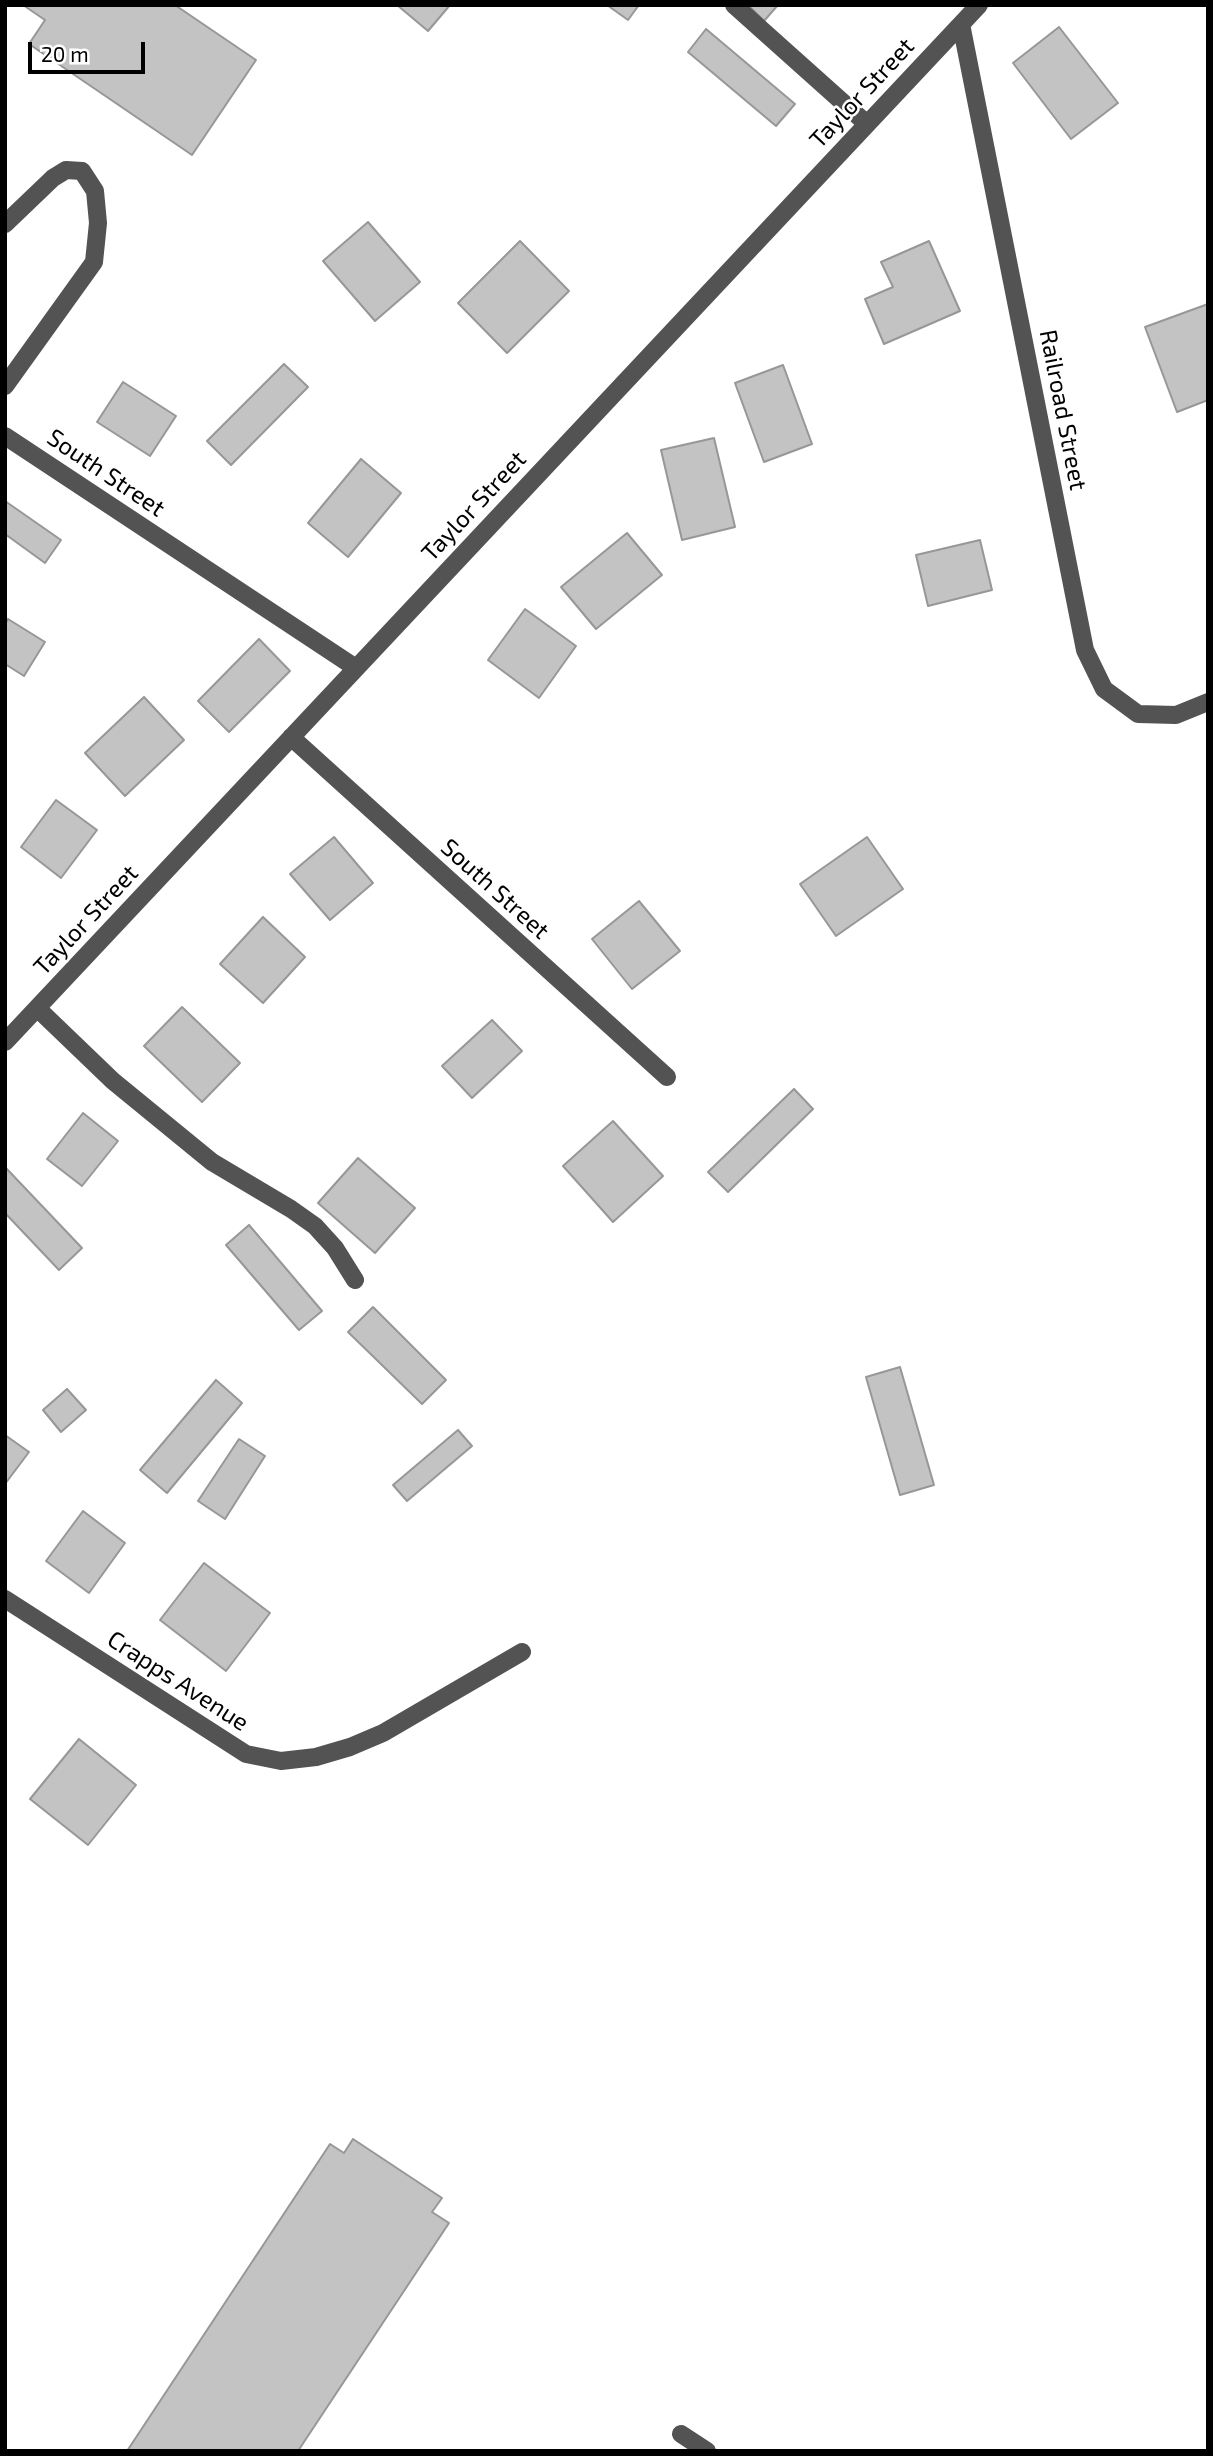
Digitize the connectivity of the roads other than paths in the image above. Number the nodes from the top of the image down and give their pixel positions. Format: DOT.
graph roads {
  1 [pos="734,5"];
  2 [pos="979,5"];
  3 [pos="961,24"];
  4 [pos="867,124"];
  5 [pos="5,225"];
  6 [pos="5,386"];
  7 [pos="5,436"];
  8 [pos="356,668"];
  9 [pos="1208,702"];
  10 [pos="291,737"];
  11 [pos="37,1008"];
  12 [pos="5,1042"];
  13 [pos="667,1077"];
  14 [pos="355,1280"];
  15 [pos="5,1599"];
  16 [pos="522,1653"];
  17 [pos="681,2434"];
  18 [pos="707,2451"];
  1 -- 4 [label="street"];
  2 -- 3 [label="street, Taylor Street"];
  3 -- 4 [label="street, Taylor Street"];
  3 -- 9 [label="street, Railroad Street"];
  4 -- 8 [label="street, Taylor Street"];
  5 -- 6 [label="street"];
  7 -- 8 [label="street, South Street"];
  8 -- 10 [label="street, Taylor Street"];
  10 -- 11 [label="street, Taylor Street"];
  10 -- 13 [label="street, South Street"];
  11 -- 12 [label="street, Taylor Street"];
  11 -- 14 [label="street"];
  15 -- 16 [label="street, Crapps Avenue"];
  17 -- 18 [label="street"];
}
